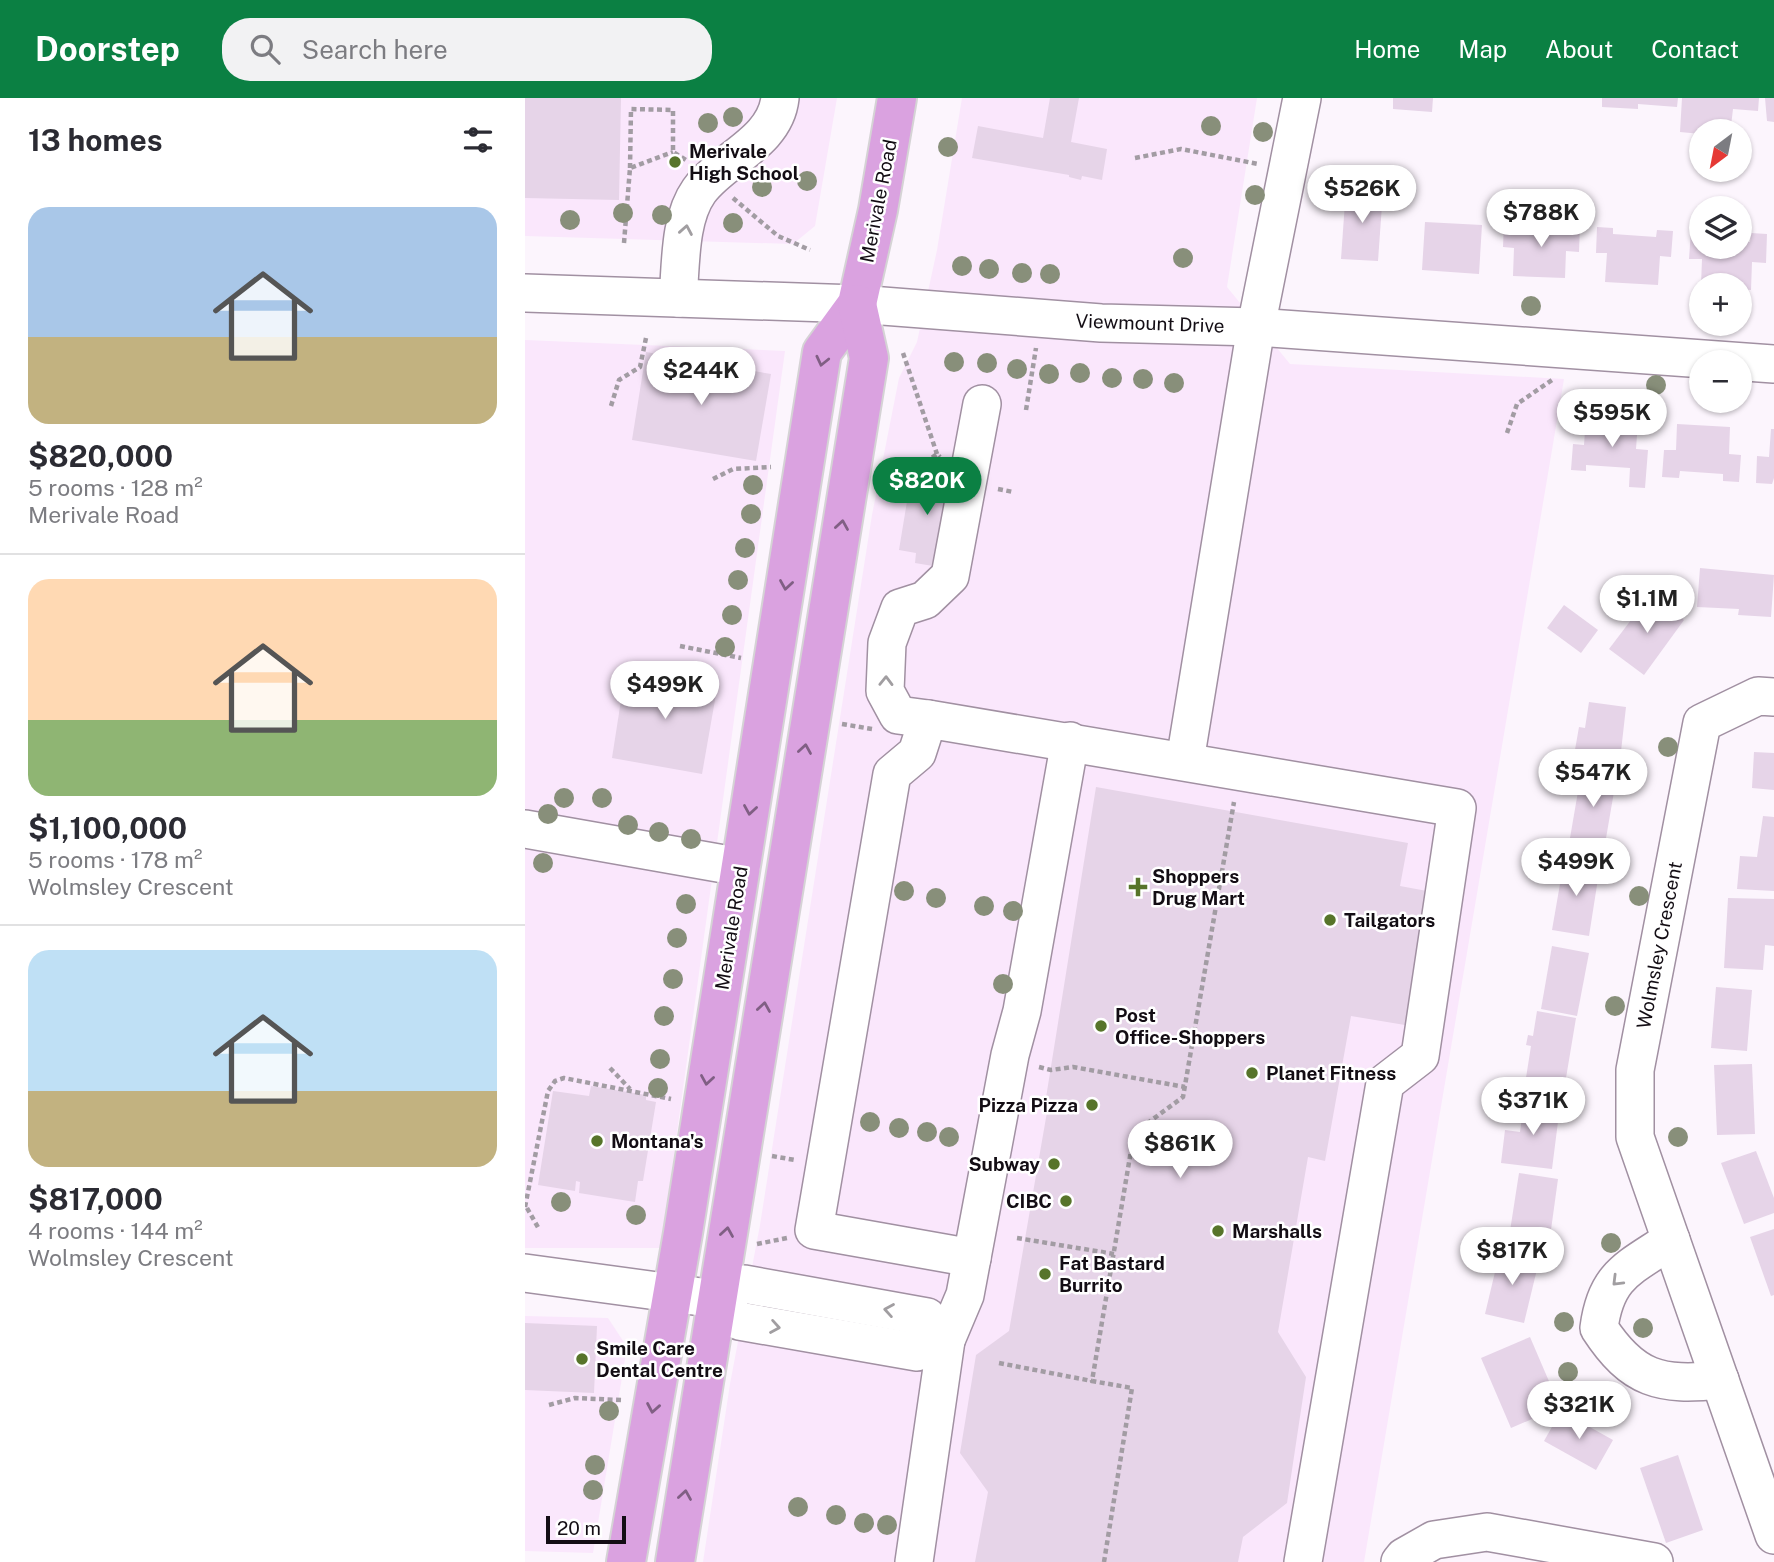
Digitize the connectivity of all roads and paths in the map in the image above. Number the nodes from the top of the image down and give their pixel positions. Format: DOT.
graph roads {
  1 [pos="780,98"];
  2 [pos="897,98"];
  3 [pos="1301,98"];
  4 [pos="673,152"];
  5 [pos="1135,158"];
  6 [pos="690,163"];
  7 [pos="630,169"];
  8 [pos="1287,170"];
  9 [pos="728,194"];
  10 [pos="624,243"];
  11 [pos="810,250"];
  12 [pos="525,293"];
  13 [pos="678,298"];
  14 [pos="857,304"];
  15 [pos="1256,327"];
  16 [pos="646,338"];
  17 [pos="1037,340"];
  18 [pos="901,346"];
  19 [pos="1572,350"];
  20 [pos="1774,364"];
  21 [pos="611,406"];
  22 [pos="1026,410"];
  23 [pos="978,420"];
  24 [pos="1507,433"];
  25 [pos="772,467"];
  26 [pos="713,479"];
  27 [pos="680,646"];
  28 [pos="742,658"];
  29 [pos="1774,697"];
  30 [pos="928,719"];
  31 [pos="1070,741"];
  32 [pos="1185,761"];
  33 [pos="1235,799"];
  34 [pos="525,829"];
  35 [pos="741,867"];
  36 [pos="1038,1066"];
  37 [pos="610,1068"];
  38 [pos="1185,1087"];
  39 [pos="630,1089"];
  40 [pos="671,1099"];
  41 [pos="526,1207"];
  42 [pos="540,1229"];
  43 [pos="1017,1238"];
  44 [pos="1671,1240"];
  45 [pos="1114,1254"];
  46 [pos="972,1258"];
  47 [pos="525,1273"];
  48 [pos="673,1292"];
  49 [pos="716,1299"];
  50 [pos="946,1340"];
  51 [pos="999,1363"];
  52 [pos="1720,1380"];
  53 [pos="1092,1381"];
  54 [pos="629,1400"];
  55 [pos="549,1405"];
  56 [pos="1774,1535"];
  57 [pos="626,1562"];
  58 [pos="675,1562"];
  59 [pos="914,1562"];
  60 [pos="1104,1562"];
  61 [pos="1303,1562"];
  62 [pos="1400,1562"];
  63 [pos="1654,1562"];
  13 -- 1 [label="street, one-way"];
  2 -- 14 [label="main road, Merivale Road"];
  3 -- 8 [label="street"];
  4 -- 6 [label="path"];
  4 -- 7 [label="path"];
  4 -- 7 [label="path"];
  5 -- 8 [label="path"];
  7 -- 10 [label="path"];
  8 -- 15 [label="street"];
  9 -- 11 [label="path"];
  12 -- 13 [label="street, Viewmount Drive"];
  13 -- 14 [label="street, Viewmount Drive"];
  14 -- 15 [label="street, Viewmount Drive"];
  14 -- 35 [label="main road, Merivale Road, one-way"];
  49 -- 14 [label="main road, Merivale Road, one-way"];
  15 -- 19 [label="street, Viewmount Drive"];
  15 -- 32 [label="street"];
  16 -- 21 [label="path"];
  17 -- 22 [label="path"];
  18 -- 23 [label="path"];
  19 -- 20 [label="street, Viewmount Drive"];
  19 -- 24 [label="path"];
  30 -- 23 [label="street, one-way"];
  25 -- 26 [label="path"];
  27 -- 28 [label="path"];
  29 -- 44 [label="street, Wolmsley Crescent"];
  30 -- 31 [label="street"];
  30 -- 46 [label="street"];
  31 -- 32 [label="street"];
  31 -- 46 [label="street"];
  32 -- 61 [label="street"];
  33 -- 38 [label="path"];
  34 -- 35 [label="street"];
  35 -- 48 [label="main road, Merivale Road, one-way"];
  36 -- 38 [label="path"];
  37 -- 39 [label="path"];
  38 -- 45 [label="path"];
  39 -- 40 [label="path"];
  39 -- 41 [label="path"];
  41 -- 42 [label="path"];
  43 -- 45 [label="path"];
  44 -- 52 [label="street, Wolmsley Crescent"];
  44 -- 52 [label="street, one-way"];
  45 -- 53 [label="path"];
  46 -- 50 [label="street"];
  47 -- 48 [label="street"];
  48 -- 49 [label="street"];
  48 -- 57 [label="main road, Merivale Road, one-way"];
  49 -- 50 [label="street"];
  58 -- 49 [label="main road, Merivale Road, one-way"];
  50 -- 59 [label="street"];
  51 -- 53 [label="path"];
  52 -- 56 [label="street, Wolmsley Crescent"];
  53 -- 60 [label="path"];
  54 -- 55 [label="path"];
  62 -- 63 [label="street"];
}
